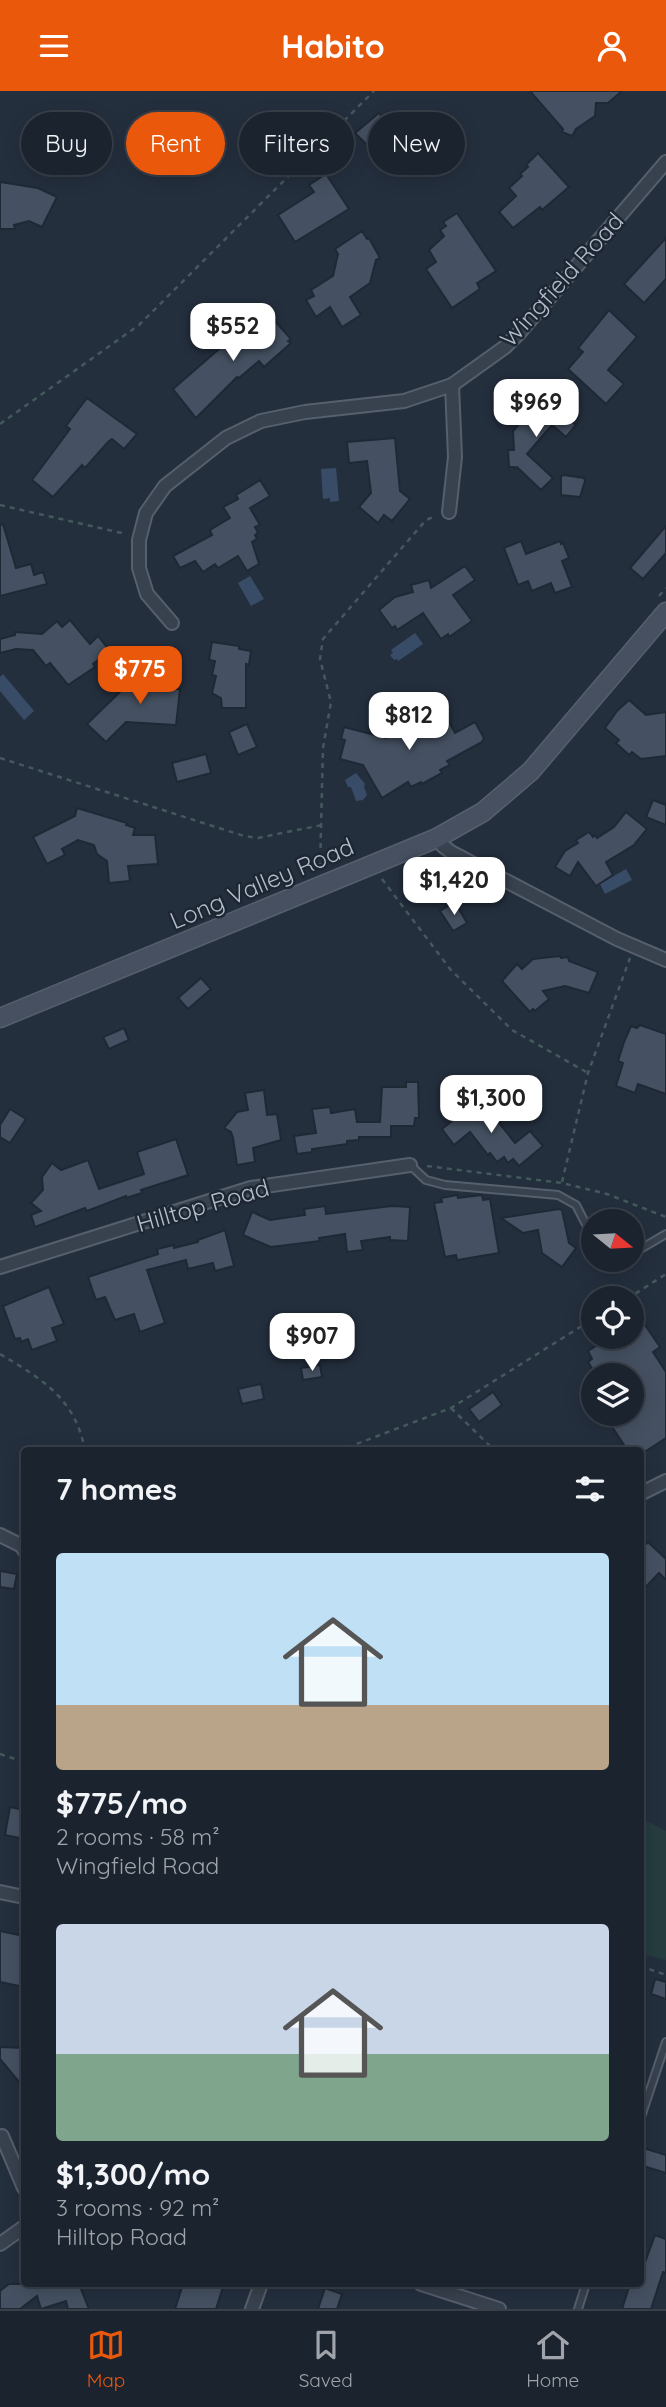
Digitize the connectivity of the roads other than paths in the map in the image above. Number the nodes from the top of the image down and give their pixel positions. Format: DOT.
graph roads {
  1 [pos="666,162"];
  2 [pos="452,385"];
  3 [pos="449,512"];
  4 [pos="662,605"];
  5 [pos="172,623"];
  6 [pos="437,838"];
  7 [pos="666,960"];
  8 [pos="0,1019"];
  9 [pos="410,1165"];
  10 [pos="581,1215"];
  11 [pos="666,1234"];
  12 [pos="644,1247"];
  13 [pos="0,1267"];
  14 [pos="666,1481"];
  15 [pos="644,1493"];
  16 [pos="0,1535"];
  17 [pos="21,1546"];
  18 [pos="0,1892"];
  19 [pos="21,1896"];
  20 [pos="666,2042"];
  21 [pos="644,2108"];
  22 [pos="2,2136"];
  23 [pos="21,2181"];
  24 [pos="21,2229"];
  25 [pos="0,2244"];
  26 [pos="260,2287"];
  27 [pos="442,2287"];
  28 [pos="585,2287"];
  29 [pos="462,2290"];
  30 [pos="252,2309"];
  31 [pos="499,2309"];
  32 [pos="578,2309"];
  1 -- 2 [label="street, Wingfield Road"];
  2 -- 3 [label="street"];
  2 -- 5 [label="street, Wingfield Road"];
  4 -- 6 [label="street, Long Valley Road"];
  6 -- 7 [label="street"];
  6 -- 8 [label="street, Long Valley Road"];
  9 -- 10 [label="lane"];
  9 -- 13 [label="street, Hilltop Road"];
  11 -- 12 [label="lane"];
  14 -- 15 [label="street"];
  16 -- 17 [label="street"];
  18 -- 19 [label="street"];
  20 -- 21 [label="lane"];
  22 -- 23 [label="street"];
  24 -- 25 [label="street"];
  26 -- 30 [label="street"];
  27 -- 29 [label="street"];
  28 -- 32 [label="lane"];
  29 -- 31 [label="street"];
}
